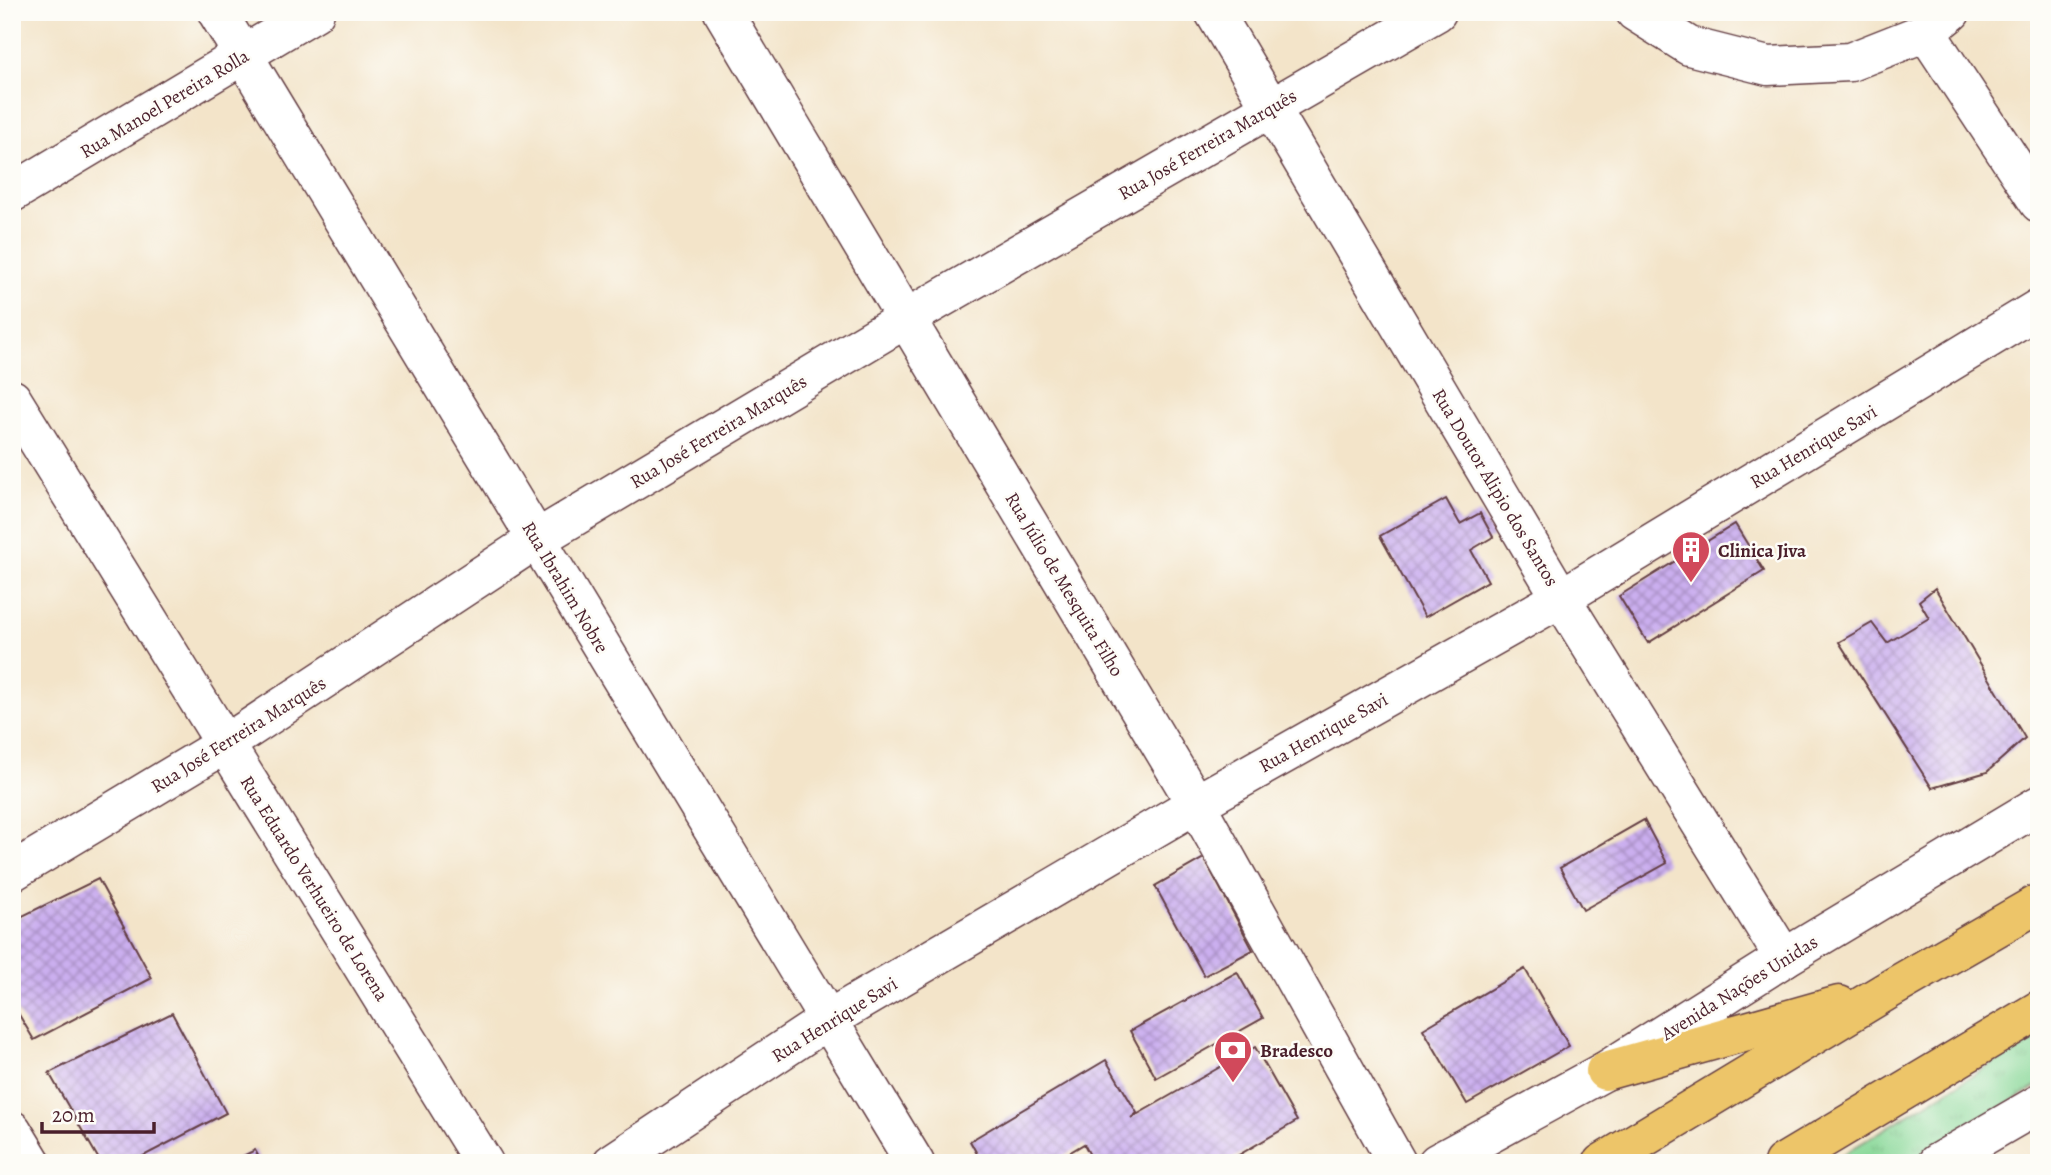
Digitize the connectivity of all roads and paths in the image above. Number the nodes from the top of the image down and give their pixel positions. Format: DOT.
graph roads {
  1 [pos="217,12"];
  2 [pos="315,12"];
  3 [pos="723,12"];
  4 [pos="1214,12"];
  5 [pos="1437,12"];
  6 [pos="1635,12"];
  7 [pos="1939,22"];
  8 [pos="243,55"];
  9 [pos="1271,107"];
  10 [pos="12,193"];
  11 [pos="2039,203"];
  12 [pos="2039,308"];
  13 [pos="907,318"];
  14 [pos="12,399"];
  15 [pos="537,539"];
  16 [pos="1561,598"];
  17 [pos="227,743"];
  18 [pos="1196,804"];
  19 [pos="2039,805"];
  20 [pos="12,872"];
  21 [pos="2039,903"];
  22 [pos="1784,958"];
  23 [pos="1885,992"];
  24 [pos="2039,1010"];
  25 [pos="829,1019"];
  26 [pos="1605,1071"];
  27 [pos="2039,1104"];
  28 [pos="12,1130"];
  29 [pos="32,1163"];
  30 [pos="484,1163"];
  31 [pos="612,1163"];
  32 [pos="915,1163"];
  33 [pos="1397,1163"];
  34 [pos="1437,1163"];
  35 [pos="1602,1163"];
  36 [pos="1783,1163"];
  37 [pos="1937,1163"];
  1 -- 8 [label="street, Rua Ibrahim Nobre"];
  2 -- 8 [label="street, Rua Manoel Pereira Rolla"];
  3 -- 13 [label="street, Rua Júlio de Mesquita Filho"];
  4 -- 9 [label="street, Rua Doutor Alipio dos Santos"];
  5 -- 9 [label="street, Rua José Ferreira Marquês"];
  6 -- 7 [label="street"];
  7 -- 11 [label="street"];
  8 -- 10 [label="street, Rua Manoel Pereira Rolla"];
  8 -- 15 [label="street, Rua Ibrahim Nobre"];
  9 -- 13 [label="street, Rua José Ferreira Marquês"];
  9 -- 16 [label="street, Rua Doutor Alipio dos Santos"];
  12 -- 16 [label="street, Rua Henrique Savi"];
  13 -- 15 [label="street, Rua José Ferreira Marquês"];
  13 -- 18 [label="street, Rua Júlio de Mesquita Filho"];
  14 -- 17 [label="street, Rua Eduardo Verhueiro de Lorena"];
  15 -- 17 [label="street, Rua José Ferreira Marquês"];
  15 -- 25 [label="street, Rua Ibrahim Nobre"];
  16 -- 18 [label="street, Rua Henrique Savi"];
  16 -- 22 [label="street, Rua Doutor Alipio dos Santos"];
  17 -- 20 [label="street, Rua José Ferreira Marquês"];
  17 -- 30 [label="street, Rua Eduardo Verhueiro de Lorena"];
  18 -- 25 [label="street, Rua Henrique Savi"];
  18 -- 33 [label="street, Rua Júlio de Mesquita Filho"];
  19 -- 22 [label="street, Avenida Nações Unidas"];
  21 -- 23 [label="main road"];
  22 -- 26 [label="street, Avenida Nações Unidas"];
  23 -- 26 [label="main road"];
  23 -- 35 [label="main road"];
  24 -- 36 [label="main road"];
  25 -- 31 [label="street, Rua Henrique Savi"];
  25 -- 32 [label="street, Rua Ibrahim Nobre"];
  26 -- 34 [label="street, Avenida Nações Unidas"];
  27 -- 37 [label="street"];
  28 -- 29 [label="street"];
}
